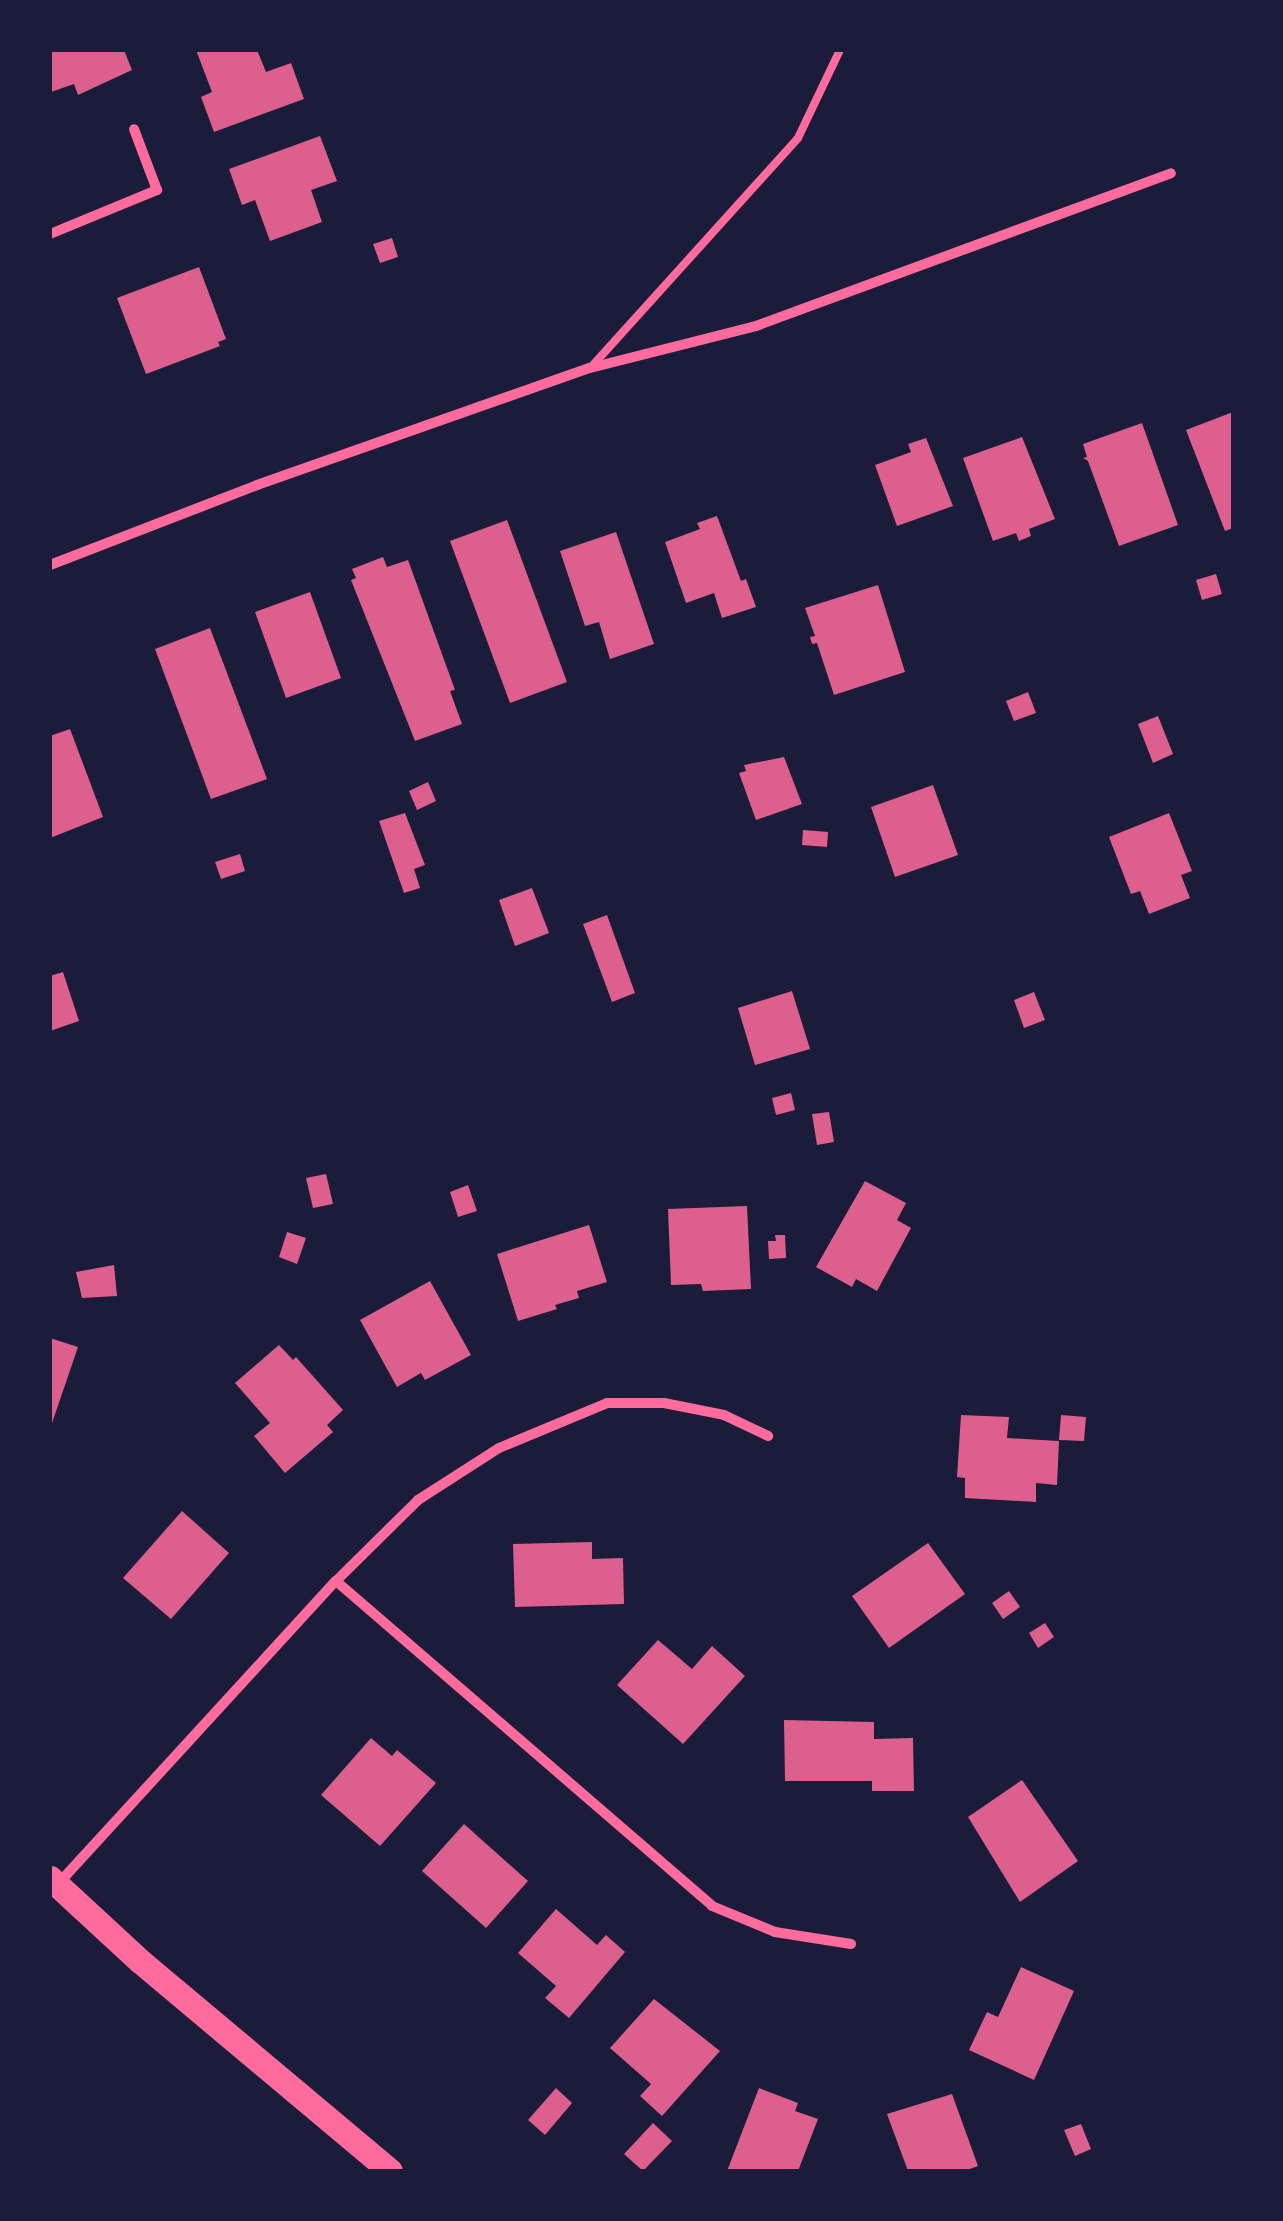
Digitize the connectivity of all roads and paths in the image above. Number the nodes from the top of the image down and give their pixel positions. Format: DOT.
graph roads {
  1 [pos="840,50"];
  2 [pos="134,129"];
  3 [pos="1171,173"];
  4 [pos="50,234"];
  5 [pos="590,368"];
  6 [pos="50,566"];
  7 [pos="768,1436"];
  8 [pos="336,1581"];
  9 [pos="54,1882"];
  10 [pos="852,1944"];
  11 [pos="390,2171"];
  1 -- 5 [label="lane"];
  2 -- 4 [label="street"];
  3 -- 5 [label="street"];
  5 -- 6 [label="street"];
  7 -- 8 [label="street"];
  8 -- 9 [label="street"];
  8 -- 10 [label="street"];
  9 -- 11 [label="main road"];
}
